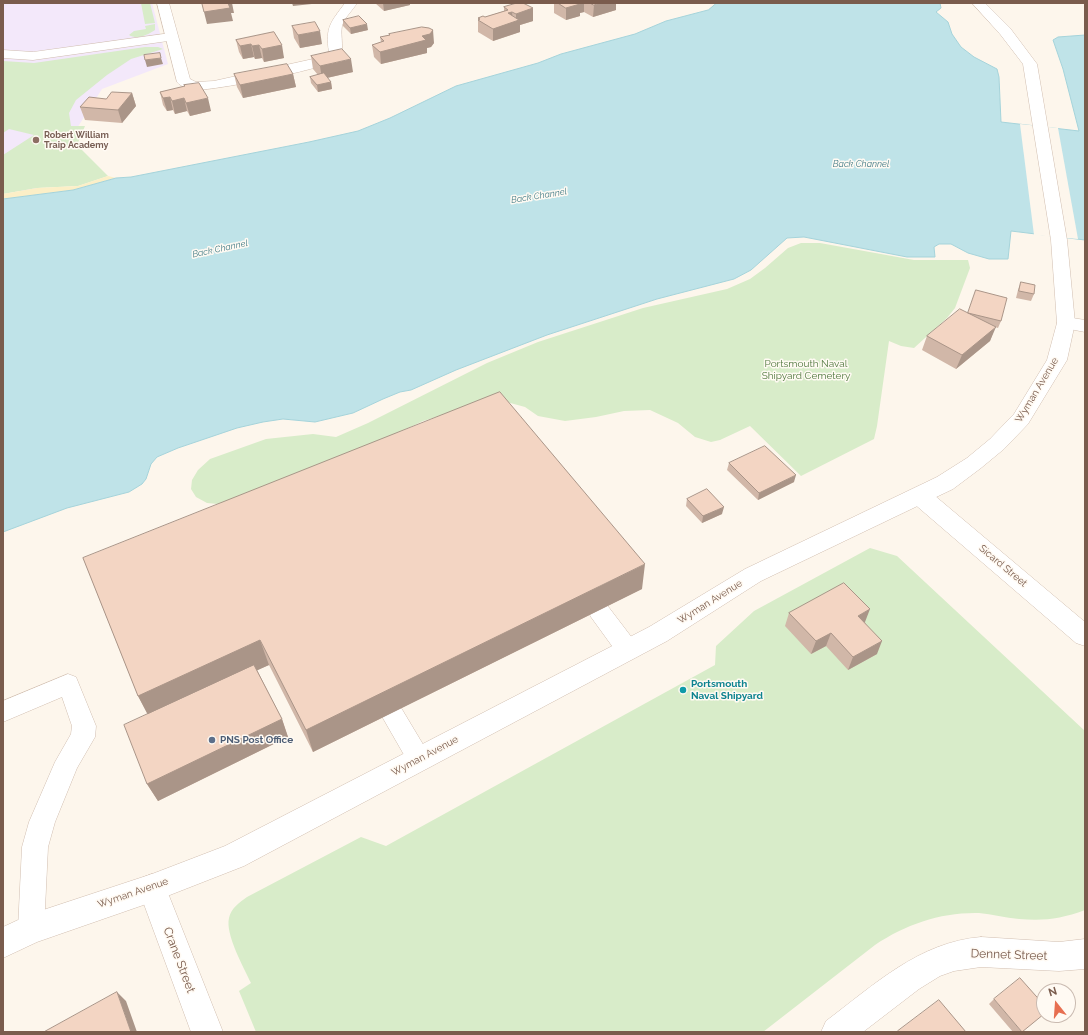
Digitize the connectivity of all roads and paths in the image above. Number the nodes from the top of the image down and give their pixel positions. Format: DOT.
graph roads {
  1 [pos="163,3"];
  2 [pos="351,3"];
  3 [pos="978,3"];
  4 [pos="996,3"];
  5 [pos="995,21"];
  6 [pos="172,37"];
  7 [pos="3,54"];
  8 [pos="1075,325"];
  9 [pos="920,496"];
  10 [pos="599,611"];
  11 [pos="1085,636"];
  12 [pos="628,650"];
  13 [pos="3,712"];
  14 [pos="392,713"];
  15 [pos="420,759"];
  16 [pos="152,888"];
  17 [pos="30,929"];
  18 [pos="3,943"];
  19 [pos="1085,954"];
  20 [pos="207,1032"];
  21 [pos="837,1032"];
  1 -- 6 [label="street"];
  2 -- 6 [label="street"];
  3 -- 5 [label="street, Wyman Avenue"];
  4 -- 5 [label="street"];
  5 -- 8 [label="street, Wyman Avenue"];
  6 -- 7 [label="lane"];
  8 -- 9 [label="street, Wyman Avenue"];
  9 -- 11 [label="street, Sicard Street"];
  9 -- 12 [label="street, Wyman Avenue"];
  10 -- 12 [label="lane"];
  12 -- 15 [label="street, Wyman Avenue"];
  13 -- 17 [label="lane"];
  14 -- 15 [label="lane"];
  15 -- 16 [label="street, Wyman Avenue"];
  16 -- 17 [label="street, Wyman Avenue"];
  16 -- 20 [label="street, Crane Street"];
  17 -- 18 [label="street, Wyman Avenue"];
  19 -- 21 [label="street, Dennet Street"];
}
